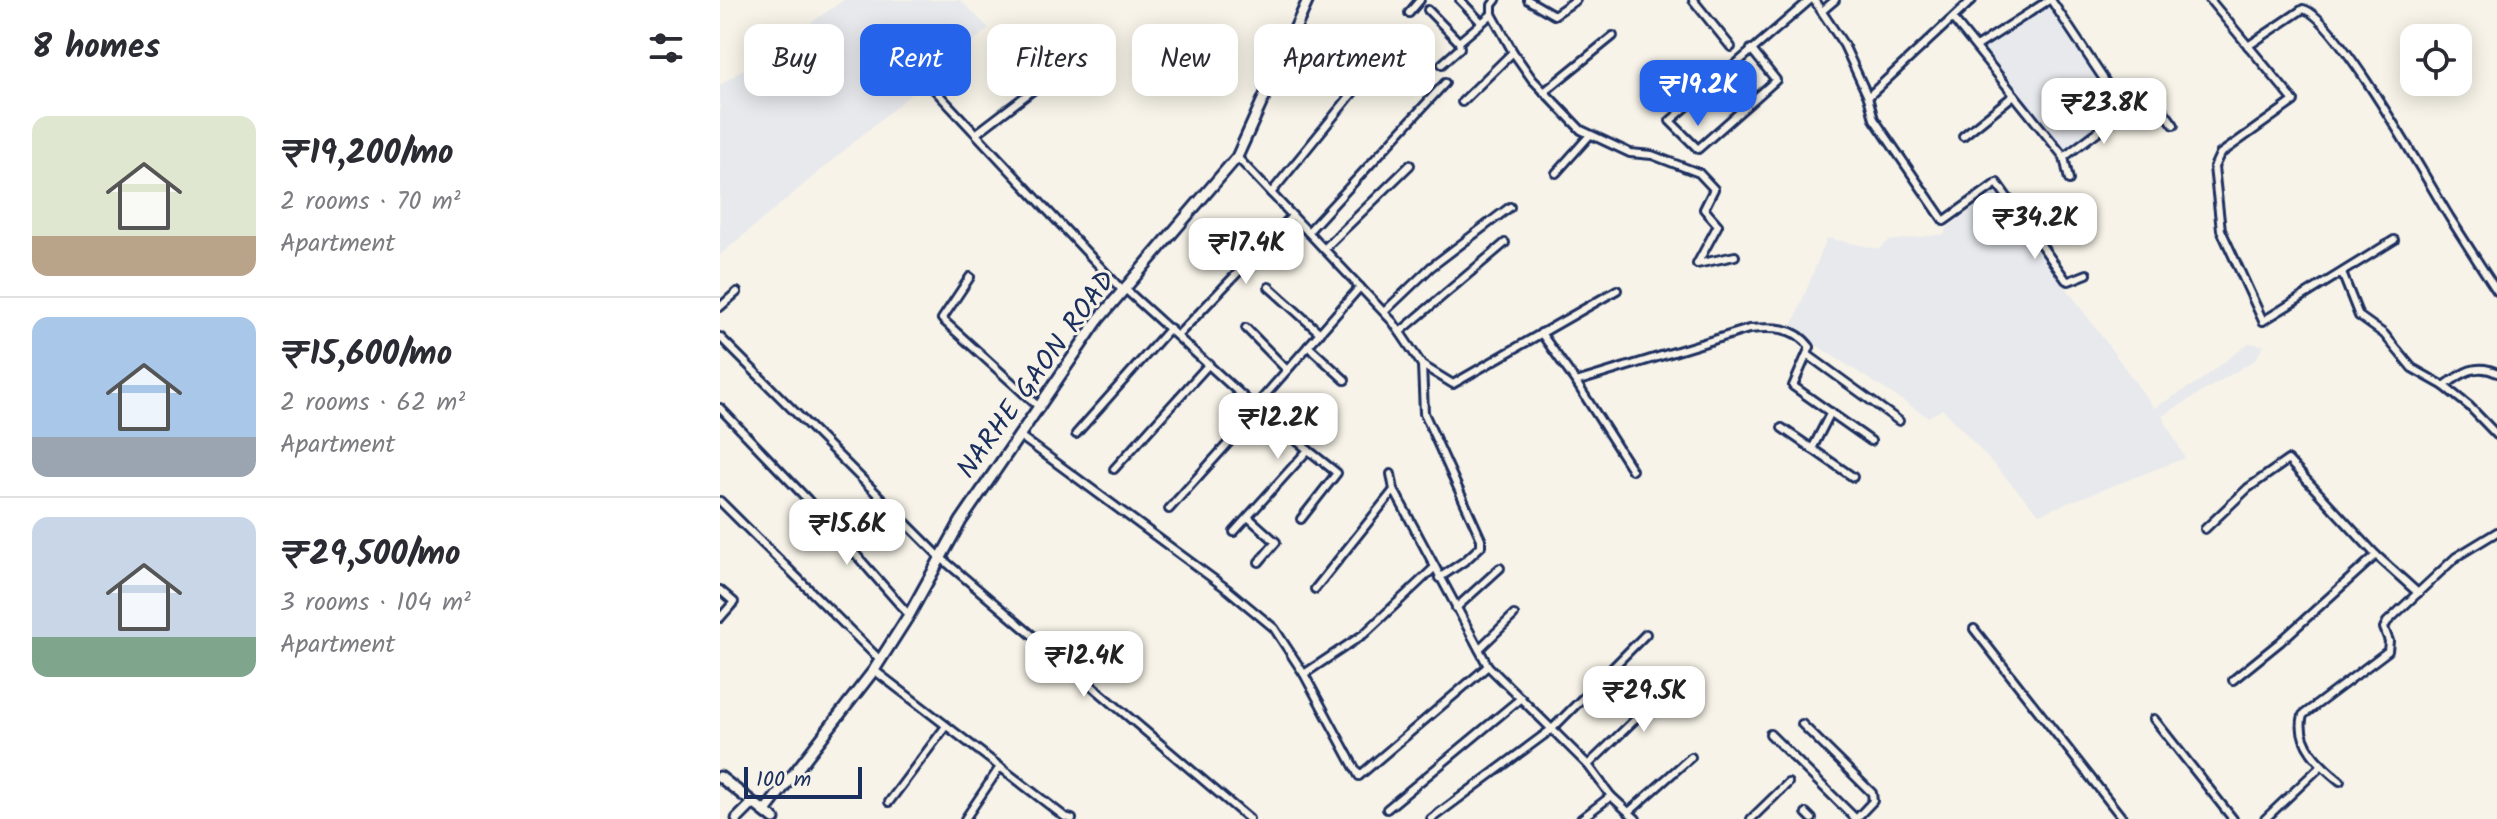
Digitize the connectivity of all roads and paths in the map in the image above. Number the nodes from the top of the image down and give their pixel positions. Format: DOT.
graph roads {
  1 [pos="1308,0"];
  2 [pos="1420,0"];
  3 [pos="1460,0"];
  4 [pos="1496,0"];
  5 [pos="1528,0"];
  6 [pos="1576,0"];
  7 [pos="1693,0"];
  8 [pos="1812,0"];
  9 [pos="1835,0"];
  10 [pos="1972,0"];
  11 [pos="2050,0"];
  12 [pos="2210,0"];
  13 [pos="1428,10"];
  14 [pos="1822,11"];
  15 [pos="1409,13"];
  16 [pos="1492,14"];
  17 [pos="1953,19"];
  18 [pos="1481,22"];
  19 [pos="1613,36"];
  20 [pos="1459,42"];
  21 [pos="2248,46"];
  22 [pos="1731,47"];
  23 [pos="1976,47"];
  24 [pos="1751,49"];
  25 [pos="1513,52"];
  26 [pos="1442,64"];
  27 [pos="1445,83"];
  28 [pos="1544,92"];
  29 [pos="2014,95"];
  30 [pos="941,96"];
  31 [pos="1025,96"];
  32 [pos="1350,96"];
  33 [pos="1868,97"];
  34 [pos="1462,102"];
  35 [pos="2125,111"];
  36 [pos="2174,125"];
  37 [pos="977,133"];
  38 [pos="1590,135"];
  39 [pos="1963,136"];
  40 [pos="1237,157"];
  41 [pos="2064,157"];
  42 [pos="1410,165"];
  43 [pos="1556,173"];
  44 [pos="2069,180"];
  45 [pos="1271,193"];
  46 [pos="1510,207"];
  47 [pos="1292,216"];
  48 [pos="1308,232"];
  49 [pos="2394,240"];
  50 [pos="1505,243"];
  51 [pos="1324,249"];
  52 [pos="1735,256"];
  53 [pos="2342,273"];
  54 [pos="2087,274"];
  55 [pos="970,277"];
  56 [pos="1269,287"];
  57 [pos="1360,287"];
  58 [pos="1123,289"];
  59 [pos="1617,290"];
  60 [pos="2497,291"];
  61 [pos="737,292"];
  62 [pos="720,307"];
  63 [pos="1384,312"];
  64 [pos="1170,328"];
  65 [pos="1246,328"];
  66 [pos="1400,332"];
  67 [pos="1320,333"];
  68 [pos="1541,333"];
  69 [pos="1178,335"];
  70 [pos="720,337"];
  71 [pos="1308,346"];
  72 [pos="1808,355"];
  73 [pos="1209,364"];
  74 [pos="1422,365"];
  75 [pos="1287,370"];
  76 [pos="2497,373"];
  77 [pos="1345,380"];
  78 [pos="1576,382"];
  79 [pos="2444,386"];
  80 [pos="1260,401"];
  81 [pos="720,408"];
  82 [pos="1040,408"];
  83 [pos="1258,410"];
  84 [pos="1831,412"];
  85 [pos="1899,421"];
  86 [pos="1782,428"];
  87 [pos="1076,434"];
  88 [pos="2497,435"];
  89 [pos="1020,436"];
  90 [pos="1871,441"];
  91 [pos="1812,449"];
  92 [pos="1308,450"];
  93 [pos="1114,469"];
  94 [pos="1632,470"];
  95 [pos="1391,474"];
  96 [pos="1853,477"];
  97 [pos="1394,490"];
  98 [pos="720,501"];
  99 [pos="1169,509"];
  100 [pos="1248,517"];
  101 [pos="1301,519"];
  102 [pos="2205,529"];
  103 [pos="1234,532"];
  104 [pos="2497,532"];
  105 [pos="2376,555"];
  106 [pos="940,557"];
  107 [pos="1259,562"];
  108 [pos="1434,568"];
  109 [pos="1500,568"];
  110 [pos="1439,578"];
  111 [pos="1315,589"];
  112 [pos="720,590"];
  113 [pos="2418,593"];
  114 [pos="1456,608"];
  115 [pos="909,615"];
  116 [pos="1514,615"];
  117 [pos="720,618"];
  118 [pos="1974,629"];
  119 [pos="1646,634"];
  120 [pos="1479,649"];
  121 [pos="880,660"];
  122 [pos="1488,666"];
  123 [pos="874,670"];
  124 [pos="1304,674"];
  125 [pos="1677,679"];
  126 [pos="2233,680"];
  127 [pos="1521,698"];
  128 [pos="2154,719"];
  129 [pos="1802,724"];
  130 [pos="946,726"];
  131 [pos="1552,729"];
  132 [pos="1770,734"];
  133 [pos="1691,757"];
  134 [pos="1588,765"];
  135 [pos="2321,766"];
  136 [pos="1000,767"];
  137 [pos="720,777"];
  138 [pos="2340,781"];
  139 [pos="1788,783"];
  140 [pos="1611,796"];
  141 [pos="889,802"];
  142 [pos="753,803"];
  143 [pos="1387,809"];
  144 [pos="765,811"];
  145 [pos="1629,812"];
  146 [pos="1583,818"];
  147 [pos="737,819"];
  148 [pos="774,819"];
  149 [pos="965,819"];
  150 [pos="1072,819"];
  151 [pos="1249,819"];
  152 [pos="1431,819"];
  153 [pos="1636,819"];
  154 [pos="1751,819"];
  155 [pos="1856,819"];
  156 [pos="2123,819"];
  157 [pos="2233,819"];
  158 [pos="2265,819"];
  1 -- 40 [label="street, NARHE GAON ROAD"];
  2 -- 15 [label="street"];
  3 -- 18 [label="street"];
  4 -- 16 [label="street"];
  5 -- 6 [label="street"];
  7 -- 22 [label="street"];
  8 -- 14 [label="street"];
  8 -- 24 [label="street"];
  9 -- 14 [label="street"];
  10 -- 17 [label="street"];
  11 -- 23 [label="street"];
  11 -- 35 [label="street"];
  12 -- 21 [label="street"];
  13 -- 20 [label="street"];
  14 -- 33 [label="street"];
  16 -- 18 [label="street"];
  16 -- 25 [label="street"];
  17 -- 23 [label="street"];
  17 -- 33 [label="street"];
  18 -- 20 [label="street"];
  19 -- 28 [label="street"];
  20 -- 26 [label="street"];
  21 -- 53 [label="street"];
  21 -- 60 [label="street"];
  23 -- 29 [label="street"];
  24 -- 24 [label="street"];
  25 -- 28 [label="street"];
  25 -- 34 [label="street"];
  27 -- 48 [label="street"];
  28 -- 38 [label="street"];
  29 -- 39 [label="street"];
  29 -- 41 [label="street"];
  30 -- 37 [label="street"];
  31 -- 37 [label="street"];
  32 -- 45 [label="street"];
  33 -- 54 [label="street"];
  35 -- 36 [label="street"];
  35 -- 41 [label="street"];
  37 -- 58 [label="street"];
  38 -- 43 [label="street"];
  38 -- 52 [label="street"];
  40 -- 45 [label="street"];
  40 -- 58 [label="street, NARHE GAON ROAD"];
  41 -- 44 [label="street"];
  42 -- 51 [label="street"];
  45 -- 47 [label="street"];
  46 -- 63 [label="street"];
  47 -- 48 [label="street"];
  47 -- 69 [label="street"];
  48 -- 51 [label="street"];
  49 -- 53 [label="street"];
  50 -- 66 [label="street"];
  51 -- 57 [label="street"];
  53 -- 79 [label="street"];
  55 -- 82 [label="street"];
  56 -- 67 [label="street"];
  57 -- 63 [label="street"];
  57 -- 67 [label="street"];
  58 -- 64 [label="street"];
  58 -- 82 [label="street, NARHE GAON ROAD"];
  59 -- 68 [label="street"];
  61 -- 62 [label="street"];
  63 -- 66 [label="street"];
  64 -- 69 [label="street"];
  64 -- 87 [label="street"];
  65 -- 75 [label="street"];
  66 -- 74 [label="street"];
  67 -- 71 [label="street"];
  68 -- 74 [label="street"];
  68 -- 78 [label="street"];
  69 -- 73 [label="street"];
  70 -- 106 [label="street"];
  71 -- 75 [label="street"];
  71 -- 77 [label="street"];
  72 -- 78 [label="street"];
  72 -- 84 [label="street"];
  72 -- 85 [label="street"];
  73 -- 83 [label="street"];
  73 -- 93 [label="street"];
  74 -- 110 [label="street"];
  75 -- 80 [label="street"];
  76 -- 79 [label="street"];
  78 -- 94 [label="street"];
  79 -- 88 [label="street"];
  81 -- 115 [label="street"];
  82 -- 89 [label="street, NARHE GAON ROAD"];
  83 -- 92 [label="street"];
  83 -- 99 [label="street"];
  84 -- 90 [label="street"];
  84 -- 91 [label="street"];
  86 -- 91 [label="street"];
  89 -- 106 [label="street, NARHE GAON ROAD"];
  89 -- 124 [label="street"];
  91 -- 96 [label="street"];
  92 -- 100 [label="street"];
  92 -- 101 [label="street"];
  95 -- 97 [label="street"];
  97 -- 108 [label="street"];
  97 -- 111 [label="street"];
  98 -- 121 [label="street"];
  100 -- 103 [label="street"];
  100 -- 107 [label="street"];
  102 -- 105 [label="street"];
  104 -- 113 [label="street"];
  105 -- 113 [label="street"];
  105 -- 126 [label="street"];
  106 -- 115 [label="street, NARHE GAON ROAD"];
  106 -- 151 [label="street"];
  108 -- 110 [label="street"];
  108 -- 124 [label="street"];
  109 -- 114 [label="street"];
  110 -- 114 [label="street"];
  112 -- 117 [label="street"];
  113 -- 135 [label="street"];
  114 -- 120 [label="street"];
  115 -- 121 [label="street, NARHE GAON ROAD"];
  116 -- 120 [label="street"];
  118 -- 156 [label="street"];
  119 -- 131 [label="street"];
  120 -- 122 [label="street"];
  121 -- 123 [label="street, NARHE GAON ROAD"];
  122 -- 124 [label="street"];
  122 -- 127 [label="street"];
  123 -- 130 [label="street"];
  123 -- 144 [label="street, NARHE GAON ROAD"];
  125 -- 134 [label="street"];
  127 -- 131 [label="street"];
  127 -- 143 [label="street"];
  128 -- 157 [label="street"];
  129 -- 155 [label="street"];
  130 -- 136 [label="street"];
  130 -- 141 [label="street"];
  131 -- 134 [label="street"];
  131 -- 152 [label="street"];
  132 -- 155 [label="street"];
  133 -- 145 [label="street"];
  134 -- 140 [label="street"];
  135 -- 138 [label="street"];
  135 -- 158 [label="street"];
  136 -- 149 [label="street"];
  136 -- 150 [label="street"];
  137 -- 142 [label="street"];
  139 -- 154 [label="street"];
  140 -- 145 [label="street"];
  140 -- 146 [label="street"];
  142 -- 144 [label="street"];
  142 -- 147 [label="street"];
  144 -- 148 [label="street"];
  145 -- 153 [label="street"];
}
